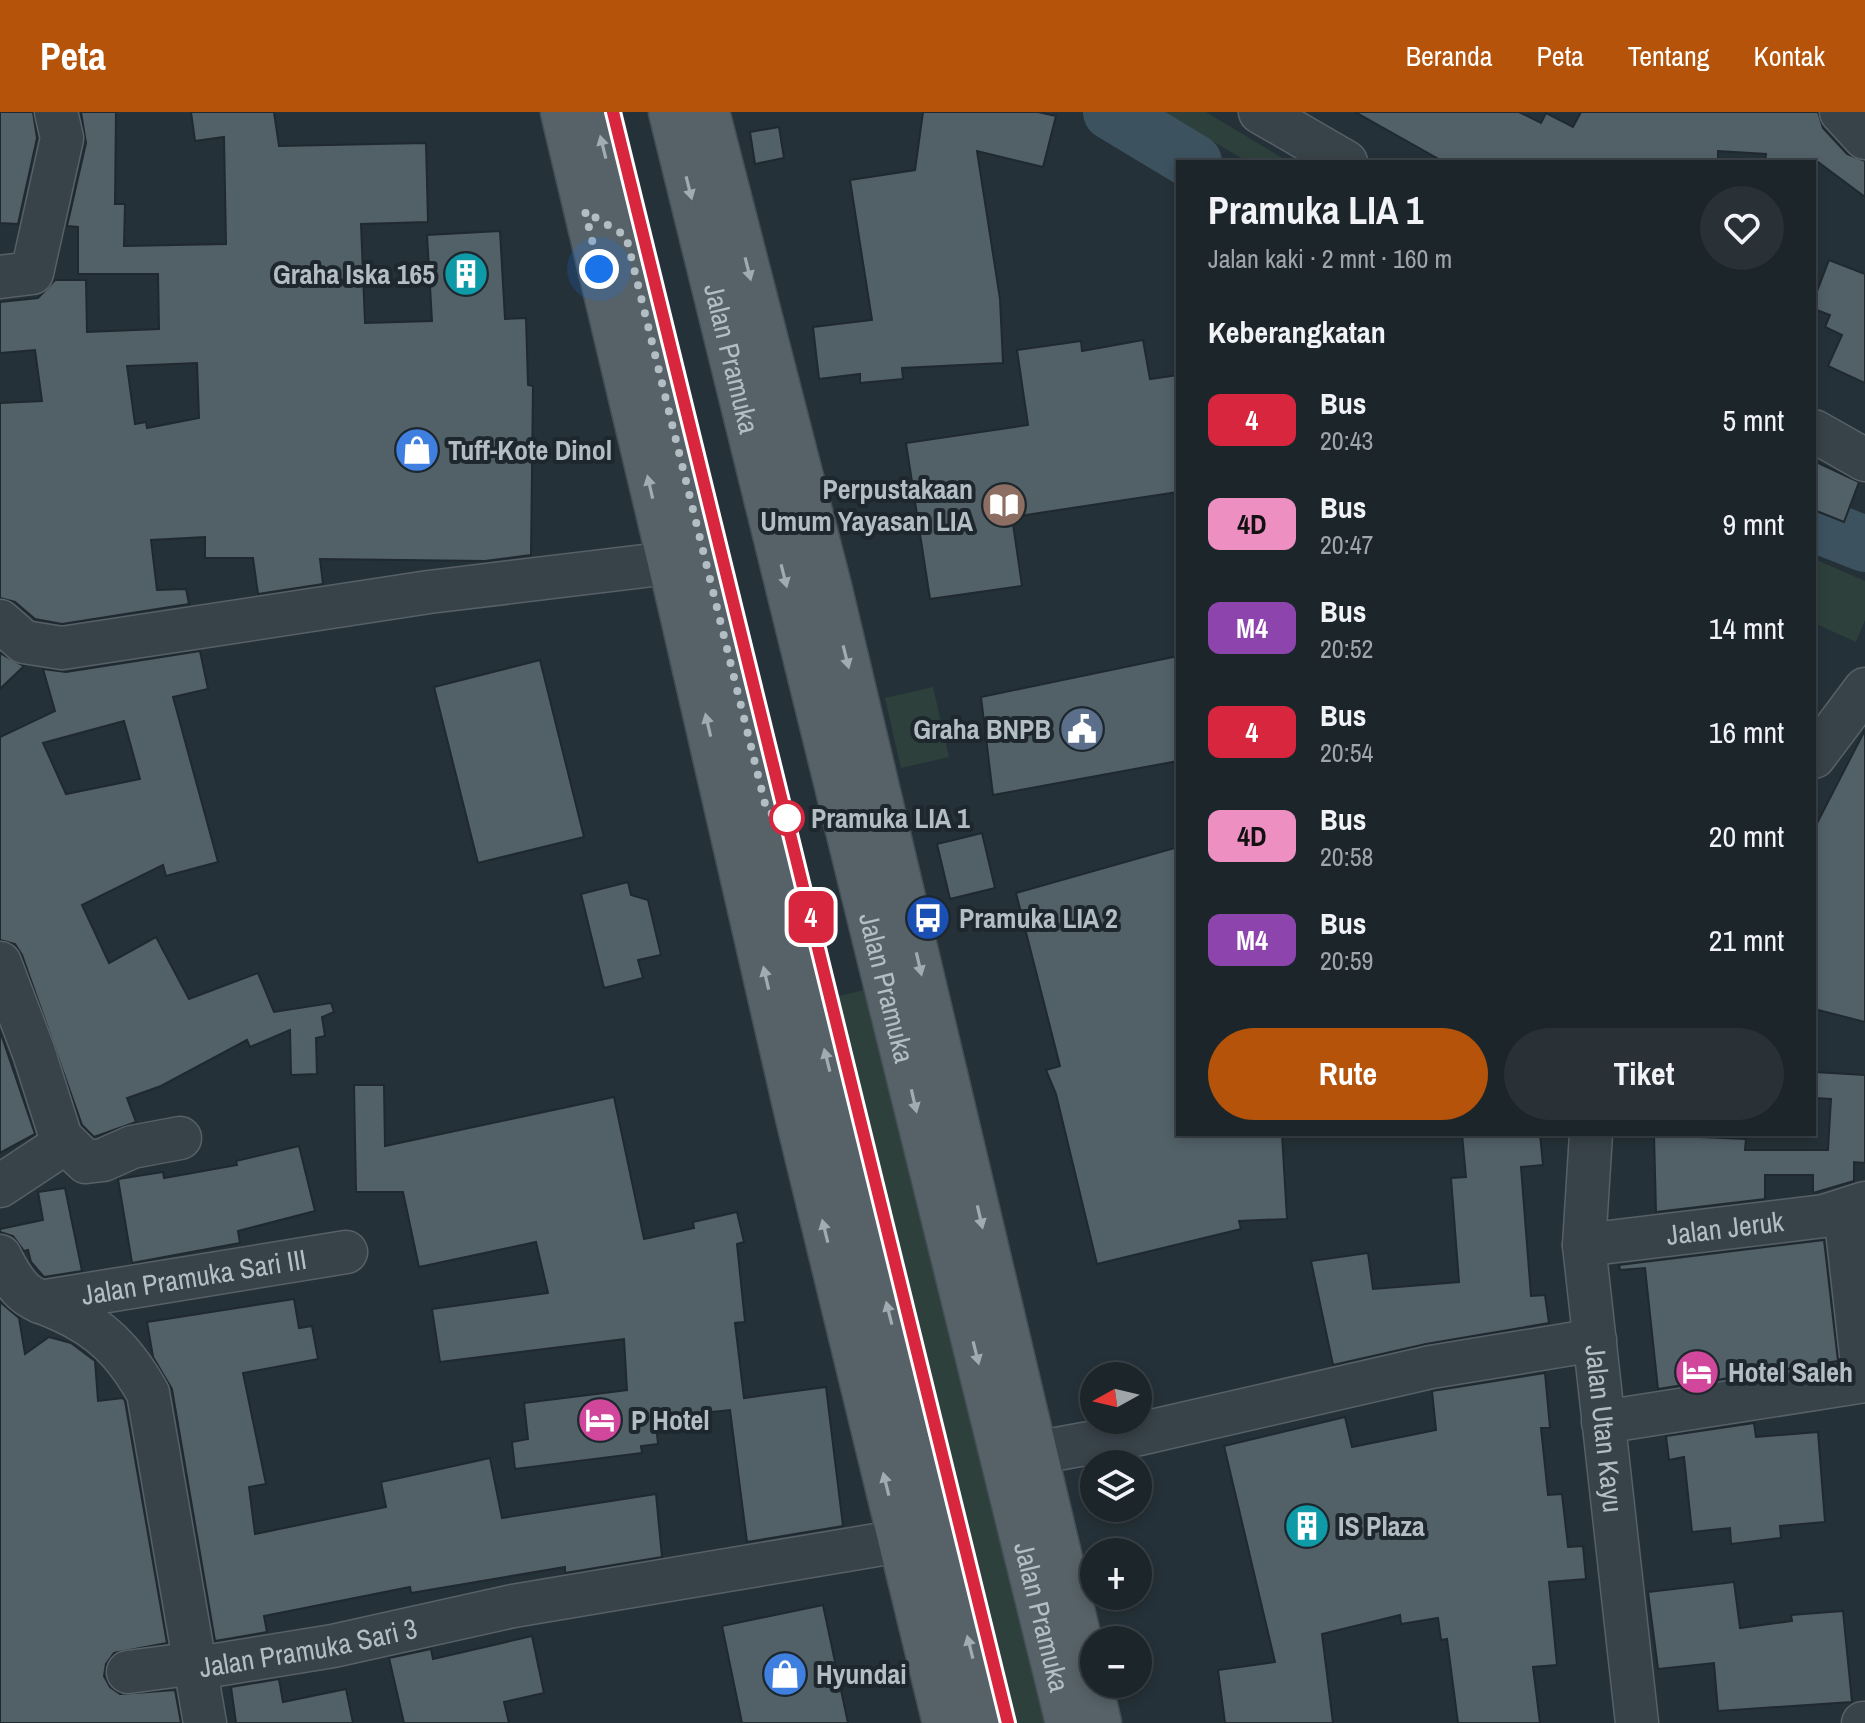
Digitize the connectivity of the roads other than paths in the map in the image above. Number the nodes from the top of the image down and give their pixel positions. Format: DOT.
graph roads {
  1 [pos="56,112"];
  2 [pos="563,112"];
  3 [pos="594,112"];
  4 [pos="671,112"];
  5 [pos="707,112"];
  6 [pos="1260,112"];
  7 [pos="1841,112"];
  8 [pos="1865,138"];
  9 [pos="1343,160"];
  10 [pos="585,211"];
  11 [pos="626,236"];
  12 [pos="0,277"];
  13 [pos="1816,432"];
  14 [pos="1865,460"];
  15 [pos="669,563"];
  16 [pos="0,621"];
  17 [pos="1865,689"];
  18 [pos="1816,754"];
  19 [pos="877,865"];
  20 [pos="0,963"];
  21 [pos="1591,1136"];
  22 [pos="61,1138"];
  23 [pos="180,1138"];
  24 [pos="0,1186"];
  25 [pos="1855,1208"];
  26 [pos="1584,1245"];
  27 [pos="346,1252"];
  28 [pos="0,1256"];
  29 [pos="40,1302"];
  30 [pos="1595,1340"];
  31 [pos="1864,1381"];
  32 [pos="1603,1422"];
  33 [pos="1035,1453"];
  34 [pos="900,1541"];
  35 [pos="197,1666"];
  36 [pos="128,1672"];
  37 [pos="205,1723"];
  38 [pos="945,1723"];
  39 [pos="988,1723"];
  40 [pos="1068,1723"];
  41 [pos="1099,1723"];
  42 [pos="1637,1723"];
  1 -- 12 [label="street"];
  2 -- 10 [label="main road"];
  11 -- 3 [label="main road, one-way"];
  4 -- 19 [label="main road, Jalan Pramuka, one-way"];
  5 -- 19 [label="main road, Jalan Pramuka, one-way"];
  6 -- 9 [label="street"];
  7 -- 8 [label="street"];
  10 -- 11 [label="main road"];
  15 -- 10 [label="main road, one-way"];
  39 -- 11 [label="main road, one-way"];
  13 -- 14 [label="street"];
  15 -- 16 [label="street"];
  34 -- 15 [label="main road, one-way"];
  17 -- 18 [label="street"];
  19 -- 33 [label="main road, Jalan Pramuka, one-way"];
  19 -- 40 [label="main road, Jalan Pramuka, one-way"];
  20 -- 22 [label="street"];
  21 -- 26 [label="street, Jalan Utan Kayu"];
  22 -- 23 [label="street"];
  22 -- 24 [label="street"];
  25 -- 26 [label="street, Jalan Jeruk"];
  25 -- 31 [label="street"];
  26 -- 30 [label="street, Jalan Utan Kayu"];
  27 -- 29 [label="street, Jalan Pramuka Sari III"];
  28 -- 29 [label="street, Jalan Pramuka Sari 3"];
  29 -- 35 [label="street, Jalan Pramuka Sari 3"];
  30 -- 32 [label="street, Jalan Utan Kayu"];
  30 -- 33 [label="street"];
  31 -- 32 [label="street"];
  32 -- 42 [label="street, Jalan Utan Kayu"];
  33 -- 41 [label="main road, Jalan Pramuka"];
  34 -- 35 [label="street, Jalan Pramuka Sari 3"];
  34 -- 38 [label="main road"];
  35 -- 36 [label="street"];
  35 -- 37 [label="street"];
}
